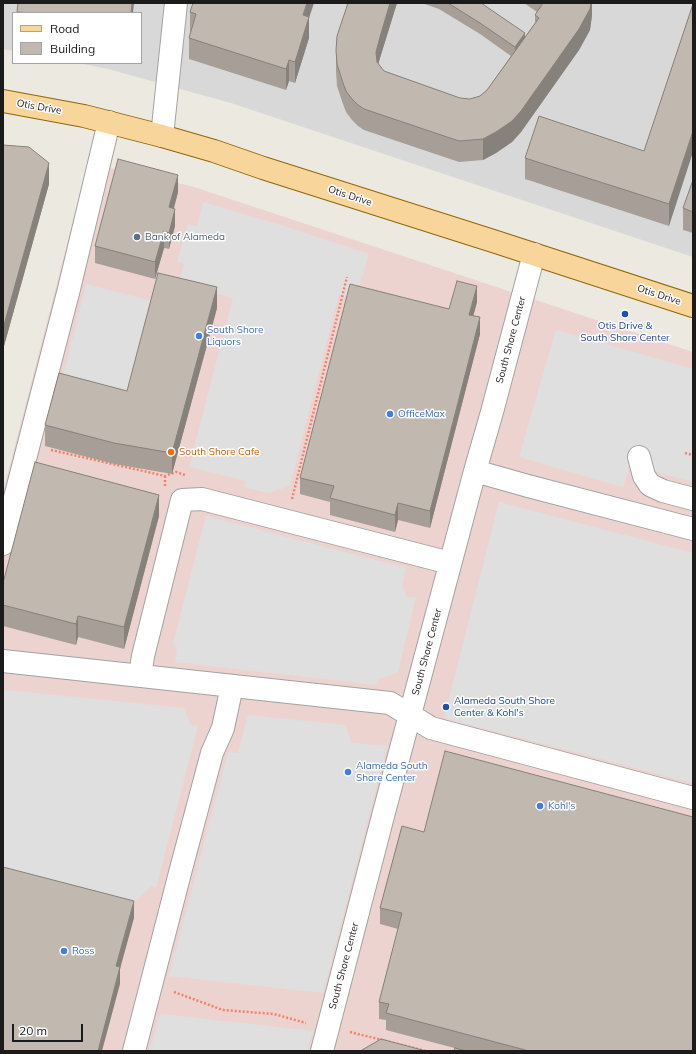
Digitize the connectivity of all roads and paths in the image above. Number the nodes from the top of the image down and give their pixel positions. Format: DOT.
graph roads {
  1 [pos="176,3"];
  2 [pos="3,101"];
  3 [pos="109,122"];
  4 [pos="162,136"];
  5 [pos="534,254"];
  6 [pos="347,277"];
  7 [pos="693,306"];
  8 [pos="29,445"];
  9 [pos="685,453"];
  10 [pos="693,456"];
  11 [pos="639,457"];
  12 [pos="475,471"];
  13 [pos="188,476"];
  14 [pos="693,499"];
  15 [pos="287,521"];
  16 [pos="693,529"];
  17 [pos="3,544"];
  18 [pos="450,563"];
  19 [pos="3,661"];
  20 [pos="140,676"];
  21 [pos="232,686"];
  22 [pos="410,715"];
  23 [pos="693,798"];
  24 [pos="150,989"];
  25 [pos="328,1027"];
  26 [pos="134,1051"];
  27 [pos="322,1051"];
  28 [pos="426,1051"];
  1 -- 4 [label="lane"];
  2 -- 3 [label="main road, Otis Drive"];
  3 -- 4 [label="main road, Otis Drive"];
  3 -- 8 [label="lane"];
  4 -- 5 [label="main road, Otis Drive"];
  5 -- 7 [label="main road, Otis Drive"];
  5 -- 12 [label="lane, South Shore Center"];
  6 -- 15 [label="path"];
  8 -- 13 [label="path"];
  8 -- 17 [label="lane"];
  9 -- 10 [label="path"];
  11 -- 14 [label="lane"];
  12 -- 16 [label="lane"];
  12 -- 18 [label="lane, South Shore Center"];
  15 -- 18 [label="lane"];
  15 -- 20 [label="lane"];
  18 -- 22 [label="lane, South Shore Center"];
  19 -- 20 [label="lane"];
  20 -- 21 [label="lane"];
  21 -- 22 [label="lane"];
  21 -- 24 [label="lane"];
  22 -- 23 [label="lane"];
  22 -- 25 [label="lane, South Shore Center"];
  24 -- 25 [label="path"];
  24 -- 26 [label="lane"];
  25 -- 27 [label="lane, South Shore Center"];
  25 -- 28 [label="path"];
}
